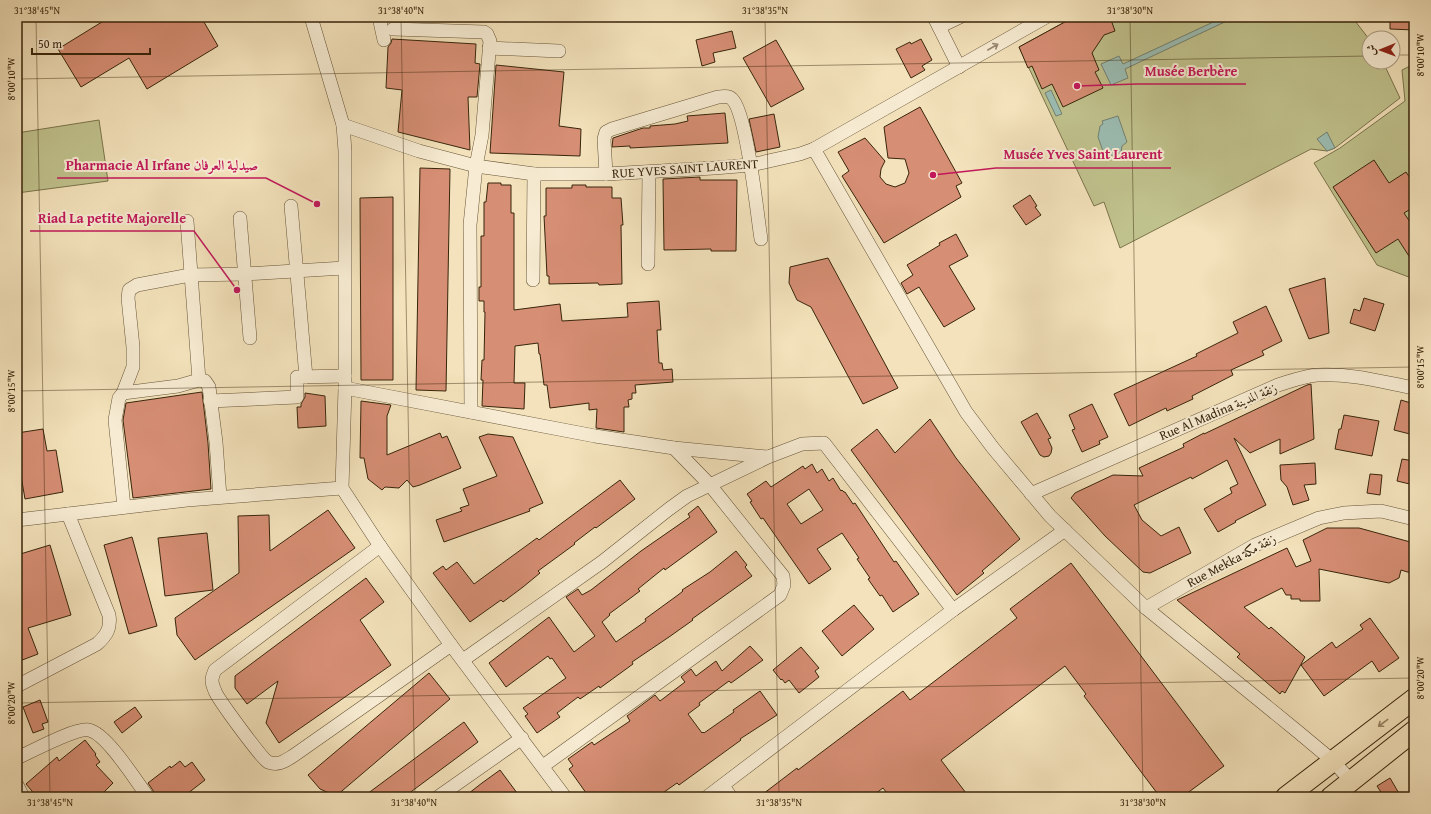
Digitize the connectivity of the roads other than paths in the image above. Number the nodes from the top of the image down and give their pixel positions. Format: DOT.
graph roads {
  1 [pos="311,17"];
  2 [pos="379,17"];
  3 [pos="960,17"];
  4 [pos="1046,17"];
  5 [pos="937,22"];
  6 [pos="393,29"];
  7 [pos="384,40"];
  8 [pos="489,48"];
  9 [pos="559,51"];
  10 [pos="959,67"];
  11 [pos="342,125"];
  12 [pos="814,149"];
  13 [pos="751,165"];
  14 [pos="476,166"];
  15 [pos="649,172"];
  16 [pos="534,174"];
  17 [pos="606,174"];
  18 [pos="291,206"];
  19 [pos="240,218"];
  20 [pos="186,221"];
  21 [pos="761,238"];
  22 [pos="648,264"];
  23 [pos="344,268"];
  24 [pos="297,270"];
  25 [pos="245,274"];
  26 [pos="190,275"];
  27 [pos="533,280"];
  28 [pos="250,338"];
  29 [pos="306,377"];
  30 [pos="199,380"];
  31 [pos="345,382"];
  32 [pos="1414,388"];
  33 [pos="123,393"];
  34 [pos="210,401"];
  35 [pos="471,412"];
  36 [pos="674,448"];
  37 [pos="768,457"];
  38 [pos="710,484"];
  39 [pos="342,488"];
  40 [pos="1031,494"];
  41 [pos="220,497"];
  42 [pos="124,507"];
  43 [pos="17,514"];
  44 [pos="68,514"];
  45 [pos="1414,519"];
  46 [pos="17,520"];
  47 [pos="1065,530"];
  48 [pos="380,546"];
  49 [pos="1146,608"];
  50 [pos="953,610"];
  51 [pos="451,645"];
  52 [pos="463,660"];
  53 [pos="17,686"];
  54 [pos="1414,699"];
  55 [pos="1414,731"];
  56 [pos="522,738"];
  57 [pos="17,758"];
  58 [pos="1333,761"];
  59 [pos="543,766"];
  60 [pos="1351,781"];
  61 [pos="17,785"];
  62 [pos="723,786"];
  63 [pos="1294,795"];
  64 [pos="23,797"];
  65 [pos="148,797"];
  66 [pos="438,797"];
  67 [pos="565,797"];
  68 [pos="707,797"];
  69 [pos="731,797"];
  70 [pos="1331,797"];
  1 -- 11 [label="street"];
  2 -- 7 [label="street"];
  3 -- 5 [label="street"];
  10 -- 4 [label="street, RUE YVES SAINT LAURENT, one-way"];
  5 -- 10 [label="street"];
  6 -- 8 [label="street"];
  8 -- 9 [label="street"];
  8 -- 14 [label="street"];
  10 -- 12 [label="street, RUE YVES SAINT LAURENT"];
  11 -- 14 [label="street, RUE YVES SAINT LAURENT"];
  11 -- 23 [label="street"];
  12 -- 13 [label="street, RUE YVES SAINT LAURENT"];
  12 -- 40 [label="street"];
  13 -- 15 [label="street, RUE YVES SAINT LAURENT"];
  13 -- 17 [label="street"];
  13 -- 21 [label="street"];
  14 -- 16 [label="street, RUE YVES SAINT LAURENT"];
  14 -- 35 [label="street"];
  15 -- 17 [label="street, RUE YVES SAINT LAURENT"];
  15 -- 22 [label="street"];
  16 -- 17 [label="street, RUE YVES SAINT LAURENT"];
  16 -- 27 [label="street"];
  18 -- 24 [label="street"];
  19 -- 25 [label="street"];
  20 -- 26 [label="street"];
  23 -- 24 [label="street"];
  23 -- 31 [label="street"];
  24 -- 25 [label="street"];
  24 -- 29 [label="street"];
  25 -- 26 [label="street"];
  25 -- 28 [label="street"];
  26 -- 30 [label="street"];
  26 -- 33 [label="street"];
  29 -- 31 [label="street"];
  29 -- 34 [label="street"];
  30 -- 33 [label="street"];
  30 -- 34 [label="street"];
  31 -- 35 [label="street"];
  31 -- 39 [label="street"];
  32 -- 40 [label="street, Rue Al Madina زنقة المدينة"];
  33 -- 42 [label="street"];
  34 -- 41 [label="street"];
  35 -- 36 [label="street"];
  36 -- 37 [label="street"];
  36 -- 38 [label="street"];
  37 -- 38 [label="street"];
  37 -- 50 [label="street"];
  38 -- 52 [label="street"];
  38 -- 59 [label="street"];
  39 -- 41 [label="street"];
  39 -- 48 [label="street"];
  40 -- 47 [label="street"];
  41 -- 42 [label="street"];
  42 -- 44 [label="street"];
  43 -- 46 [label="street"];
  44 -- 46 [label="street"];
  44 -- 53 [label="street"];
  45 -- 49 [label="street, Rue Mekka زنقة مكة"];
  47 -- 49 [label="street"];
  47 -- 50 [label="street"];
  48 -- 51 [label="street"];
  48 -- 51 [label="street"];
  49 -- 58 [label="street"];
  50 -- 62 [label="street"];
  51 -- 52 [label="street"];
  52 -- 56 [label="street"];
  54 -- 58 [label="main road, one-way"];
  55 -- 60 [label="main road"];
  56 -- 59 [label="street"];
  56 -- 66 [label="street"];
  57 -- 65 [label="street"];
  58 -- 60 [label="street"];
  58 -- 63 [label="main road"];
  59 -- 67 [label="street"];
  60 -- 70 [label="main road"];
  61 -- 64 [label="street"];
  62 -- 68 [label="street"];
  62 -- 69 [label="street"];
}
